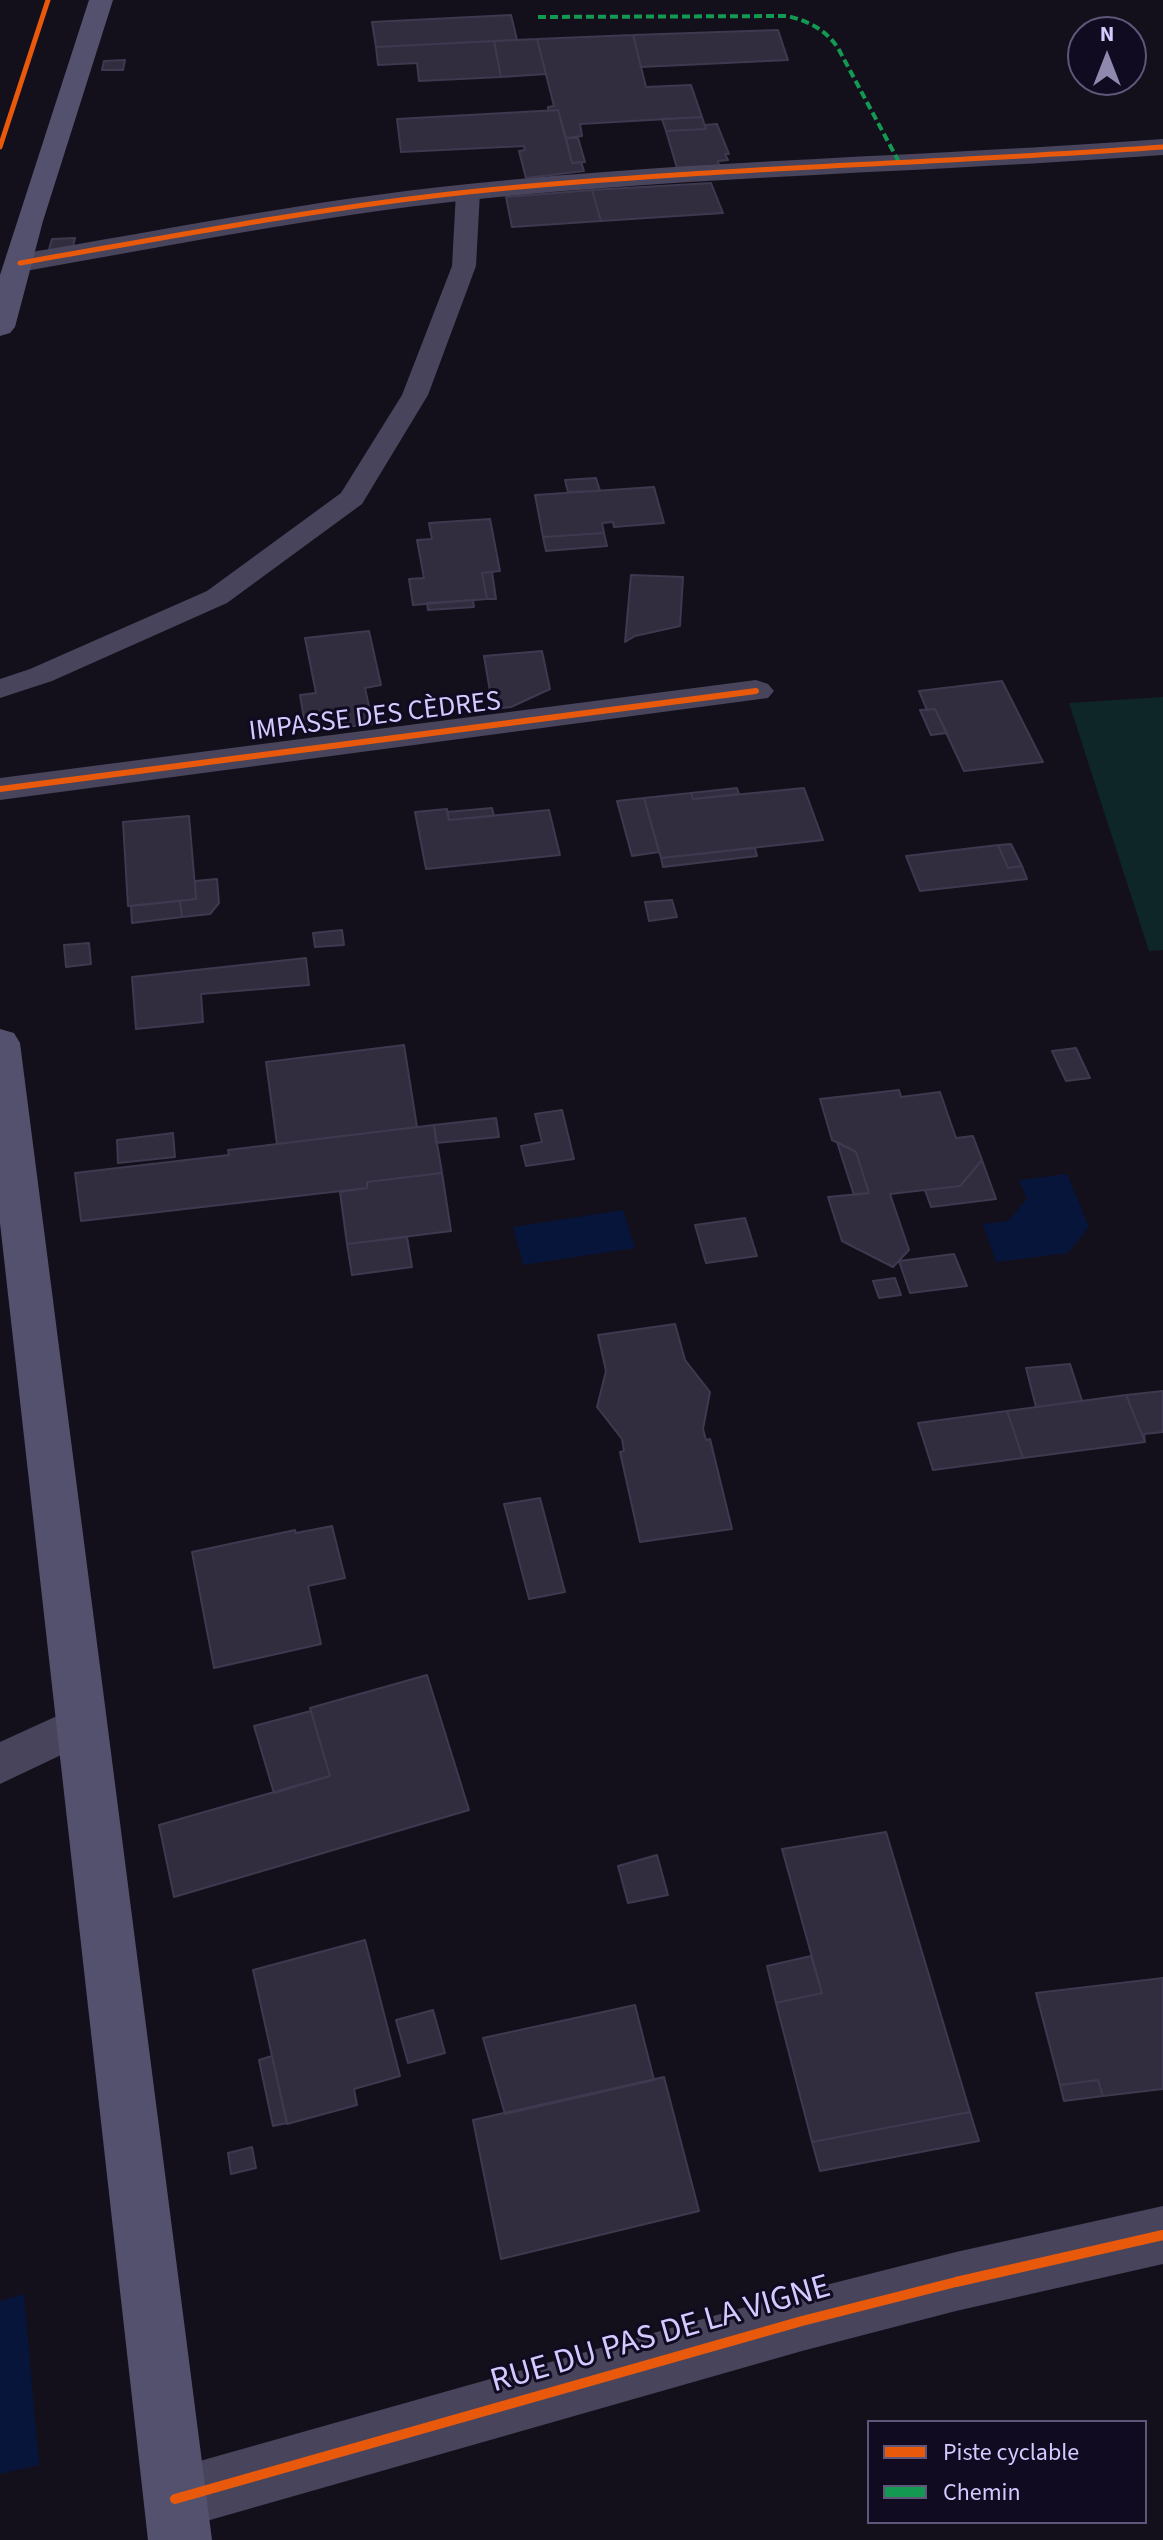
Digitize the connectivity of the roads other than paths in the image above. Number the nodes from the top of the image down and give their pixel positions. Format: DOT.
graph roads {
  1 [pos="101,0"];
  2 [pos="1163,147"];
  3 [pos="468,192"];
  4 [pos="20,263"];
  5 [pos="0,327"];
  6 [pos="0,689"];
  7 [pos="756,691"];
  8 [pos="0,789"];
  9 [pos="0,1043"];
  10 [pos="81,1724"];
  11 [pos="0,1764"];
  12 [pos="1163,2235"];
  13 [pos="178,2519"];
  1 -- 4 [label="main road"];
  2 -- 3 [label="street"];
  3 -- 4 [label="street"];
  3 -- 6 [label="lane"];
  4 -- 5 [label="main road"];
  7 -- 8 [label="street, IMPASSE DES CÈDRES"];
  9 -- 10 [label="main road"];
  10 -- 11 [label="lane"];
  10 -- 13 [label="main road"];
  12 -- 13 [label="street, RUE DU PAS DE LA VIGNE"];
}
